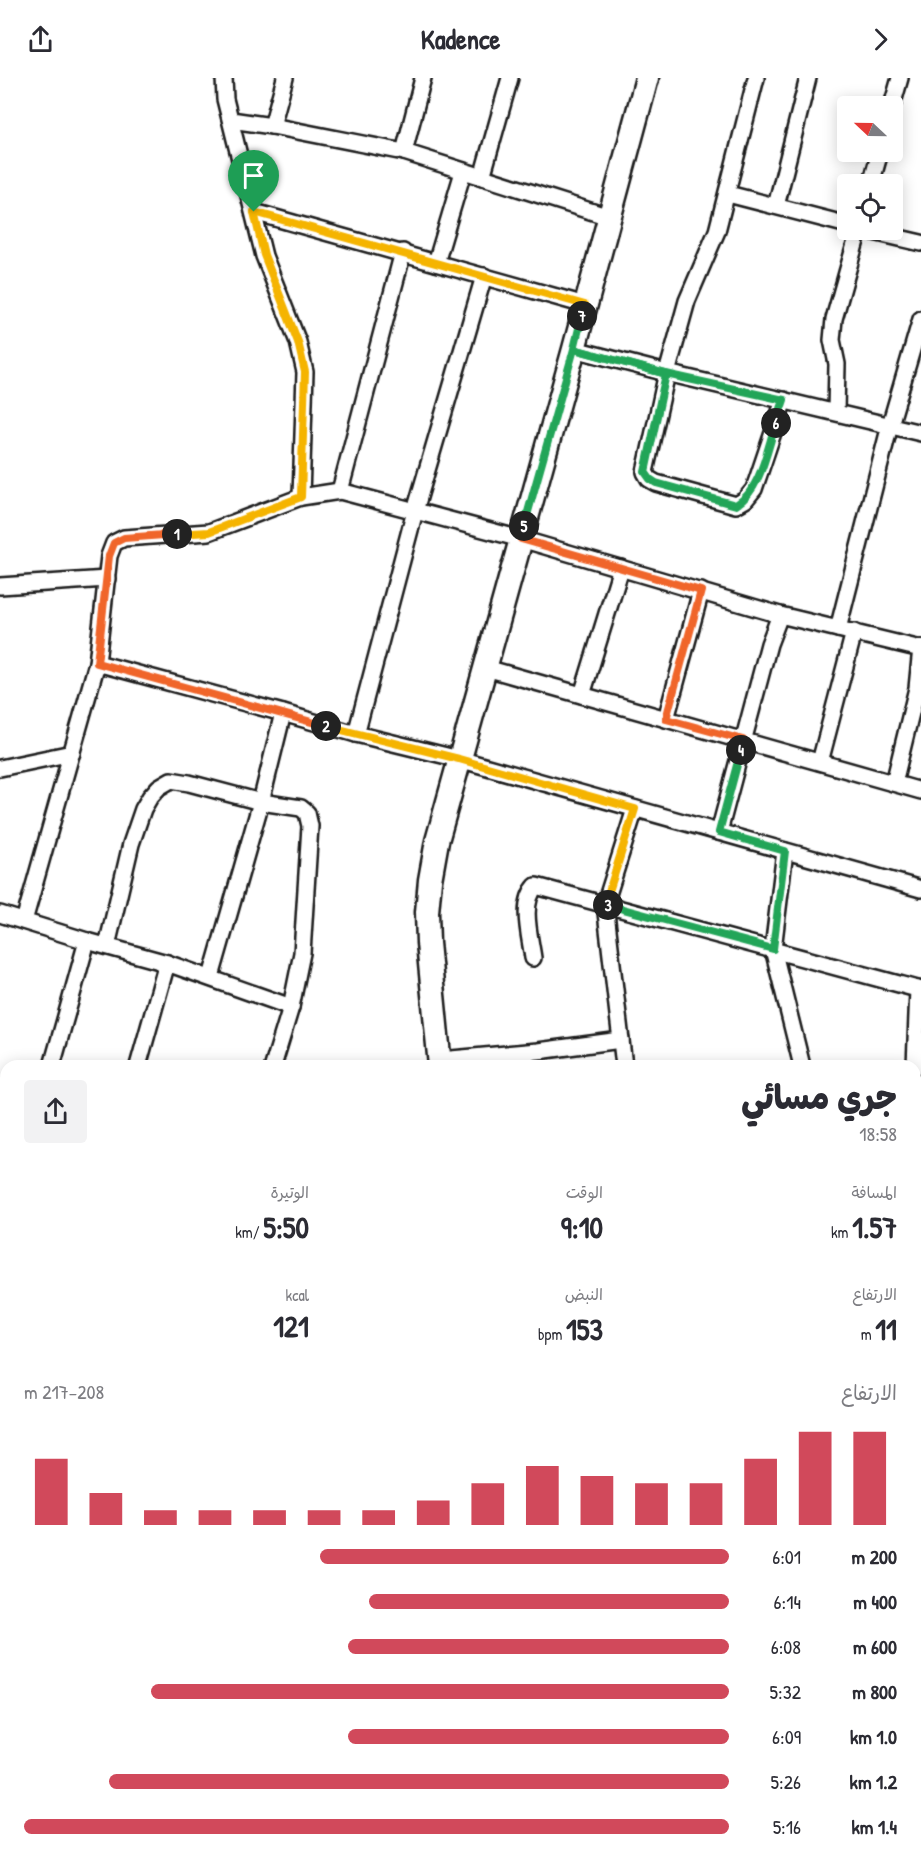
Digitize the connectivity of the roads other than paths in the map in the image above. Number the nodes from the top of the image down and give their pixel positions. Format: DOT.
graph roads {
  1 [pos="224,78"];
  2 [pos="285,78"];
  3 [pos="423,78"];
  4 [pos="510,78"];
  5 [pos="647,78"];
  6 [pos="756,78"];
  7 [pos="808,78"];
  8 [pos="900,78"];
  9 [pos="895,96"];
  10 [pos="231,120"];
  11 [pos="272,126"];
  12 [pos="404,153"];
  13 [pos="463,172"];
  14 [pos="482,177"];
  15 [pos="728,194"];
  16 [pos="776,206"];
  17 [pos="254,212"];
  18 [pos="609,217"];
  19 [pos="837,222"];
  20 [pos="903,239"];
  21 [pos="856,240"];
  22 [pos="921,243"];
  23 [pos="403,252"];
  24 [pos="436,262"];
  25 [pos="484,276"];
  26 [pos="585,305"];
  27 [pos="921,319"];
  28 [pos="574,349"];
  29 [pos="666,374"];
  30 [pos="784,400"];
  31 [pos="836,412"];
  32 [pos="890,425"];
  33 [pos="921,433"];
  34 [pos="340,491"];
  35 [pos="301,497"];
  36 [pos="415,511"];
  37 [pos="521,539"];
  38 [pos="621,568"];
  39 [pos="107,579"];
  40 [pos="0,586"];
  41 [pos="701,591"];
  42 [pos="780,615"];
  43 [pos="838,628"];
  44 [pos="854,632"];
  45 [pos="921,649"];
  46 [pos="97,663"];
  47 [pos="486,669"];
  48 [pos="582,696"];
  49 [pos="283,713"];
  50 [pos="666,719"];
  51 [pos="356,735"];
  52 [pos="743,740"];
  53 [pos="72,753"];
  54 [pos="459,759"];
  55 [pos="820,762"];
  56 [pos="0,768"];
  57 [pos="894,783"];
  58 [pos="921,791"];
  59 [pos="261,802"];
  60 [pos="635,809"];
  61 [pos="719,832"];
  62 [pos="785,851"];
  63 [pos="921,889"];
  64 [pos="605,904"];
  65 [pos="0,914"];
  66 [pos="24,921"];
  67 [pos="87,941"];
  68 [pos="107,946"];
  69 [pos="773,949"];
  70 [pos="533,958"];
  71 [pos="167,963"];
  72 [pos="211,977"];
  73 [pos="920,989"];
  74 [pos="291,1007"];
  75 [pos="621,1040"];
  76 [pos="539,1059"];
  77 [pos="54,1060"];
  78 [pos="140,1060"];
  79 [pos="275,1060"];
  80 [pos="440,1060"];
  81 [pos="514,1060"];
  82 [pos="623,1060"];
  83 [pos="801,1060"];
  84 [pos="915,1060"];
  1 -- 10 [label="street"];
  2 -- 11 [label="street"];
  3 -- 12 [label="street"];
  4 -- 14 [label="street"];
  5 -- 18 [label="main road"];
  6 -- 15 [label="street"];
  7 -- 16 [label="street"];
  8 -- 9 [label="street"];
  10 -- 11 [label="street"];
  10 -- 17 [label="street"];
  11 -- 12 [label="street"];
  12 -- 13 [label="street"];
  13 -- 14 [label="street"];
  13 -- 24 [label="street"];
  14 -- 18 [label="street"];
  15 -- 16 [label="street"];
  15 -- 29 [label="street"];
  16 -- 19 [label="street"];
  17 -- 23 [label="street"];
  17 -- 35 [label="street"];
  18 -- 26 [label="main road"];
  20 -- 22 [label="street"];
  21 -- 31 [label="street"];
  23 -- 24 [label="street"];
  23 -- 34 [label="street"];
  24 -- 25 [label="street"];
  25 -- 26 [label="street"];
  25 -- 36 [label="street"];
  26 -- 28 [label="main road"];
  27 -- 32 [label="street"];
  28 -- 29 [label="street"];
  28 -- 37 [label="main road"];
  29 -- 30 [label="street"];
  29 -- 30 [label="street"];
  30 -- 31 [label="street"];
  31 -- 32 [label="street"];
  32 -- 33 [label="street"];
  32 -- 43 [label="street"];
  34 -- 35 [label="street"];
  34 -- 36 [label="street"];
  35 -- 39 [label="street"];
  36 -- 37 [label="street"];
  36 -- 51 [label="street"];
  37 -- 38 [label="street"];
  37 -- 47 [label="main road"];
  38 -- 41 [label="street"];
  38 -- 48 [label="street"];
  39 -- 40 [label="street"];
  39 -- 46 [label="street"];
  41 -- 42 [label="street"];
  41 -- 50 [label="street"];
  42 -- 43 [label="street"];
  42 -- 52 [label="street"];
  43 -- 44 [label="street"];
  44 -- 45 [label="street"];
  44 -- 55 [label="street"];
  45 -- 57 [label="street"];
  46 -- 49 [label="street"];
  46 -- 53 [label="street"];
  47 -- 48 [label="street"];
  47 -- 54 [label="main road"];
  48 -- 50 [label="street"];
  49 -- 51 [label="street"];
  49 -- 59 [label="street"];
  50 -- 52 [label="street"];
  51 -- 54 [label="street"];
  52 -- 55 [label="street"];
  52 -- 61 [label="street"];
  53 -- 56 [label="street"];
  53 -- 66 [label="street"];
  54 -- 60 [label="street"];
  54 -- 80 [label="main road"];
  55 -- 57 [label="street"];
  57 -- 58 [label="street"];
  59 -- 68 [label="street"];
  59 -- 72 [label="street"];
  59 -- 74 [label="street"];
  60 -- 61 [label="street"];
  60 -- 64 [label="street"];
  61 -- 62 [label="street"];
  62 -- 63 [label="street"];
  62 -- 69 [label="street"];
  64 -- 69 [label="street"];
  64 -- 70 [label="street"];
  64 -- 75 [label="street"];
  65 -- 66 [label="street"];
  66 -- 67 [label="street"];
  67 -- 68 [label="street"];
  67 -- 77 [label="street"];
  68 -- 71 [label="street"];
  69 -- 73 [label="street"];
  69 -- 83 [label="street"];
  71 -- 72 [label="street"];
  71 -- 78 [label="street"];
  72 -- 74 [label="street"];
  73 -- 84 [label="street"];
  74 -- 79 [label="street"];
  75 -- 76 [label="street"];
  75 -- 82 [label="street"];
  76 -- 81 [label="street"];
}
